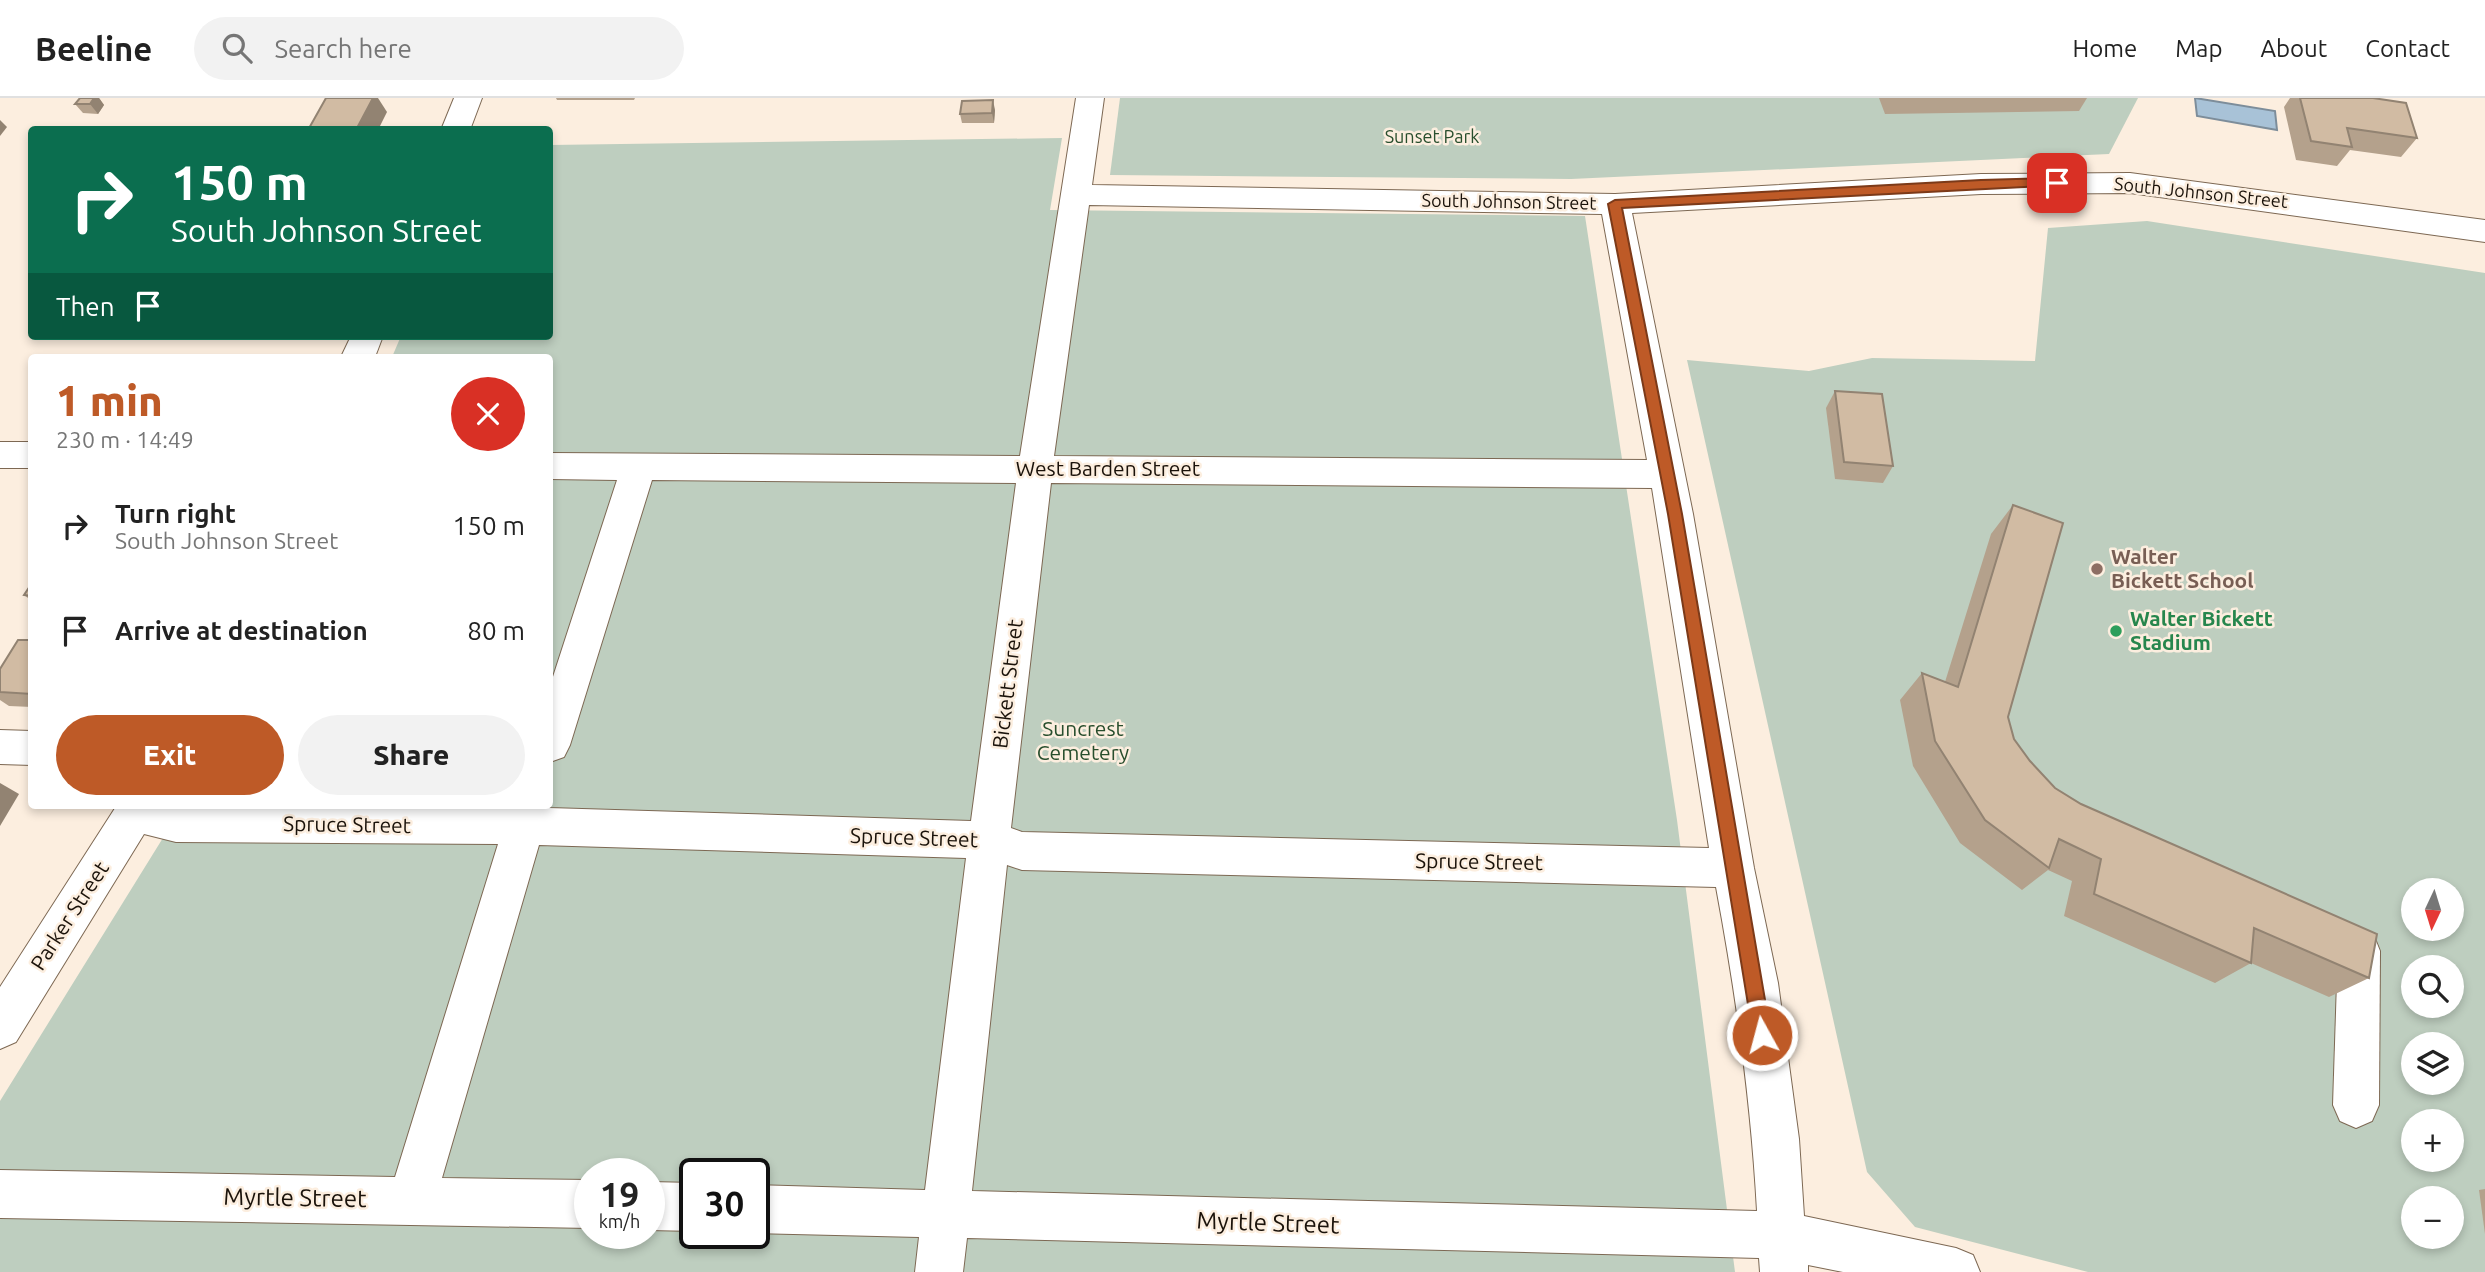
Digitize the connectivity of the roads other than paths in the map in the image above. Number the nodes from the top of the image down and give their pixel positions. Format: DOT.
graph roads {
  1 [pos="468,98"];
  2 [pos="1090,98"];
  3 [pos="457,126"];
  4 [pos="1076,195"];
  5 [pos="1615,204"];
  6 [pos="2485,231"];
  7 [pos="0,455"];
  8 [pos="28,455"];
  9 [pos="553,466"];
  10 [pos="639,467"];
  11 [pos="1035,469"];
  12 [pos="1667,474"];
  13 [pos="553,736"];
  14 [pos="0,747"];
  15 [pos="28,748"];
  16 [pos="138,809"];
  17 [pos="527,815"];
  18 [pos="989,840"];
  19 [pos="1733,868"];
  20 [pos="2359,951"];
  21 [pos="0,1027"];
  22 [pos="2356,1105"];
  23 [pos="0,1194"];
  24 [pos="412,1199"];
  25 [pos="574,1204"];
  26 [pos="770,1209"];
  27 [pos="947,1214"];
  28 [pos="1781,1260"];
  29 [pos="939,1272"];
  30 [pos="1956,1272"];
  1 -- 3 [label="street"];
  2 -- 4 [label="street, Bickett Street"];
  4 -- 5 [label="street, South Johnson Street"];
  4 -- 11 [label="street, Bickett Street"];
  5 -- 6 [label="street, South Johnson Street"];
  5 -- 12 [label="street"];
  7 -- 8 [label="street"];
  9 -- 10 [label="street, West Barden Street"];
  10 -- 11 [label="street, West Barden Street"];
  10 -- 13 [label="street"];
  11 -- 12 [label="street, West Barden Street"];
  11 -- 18 [label="street, Bickett Street"];
  12 -- 19 [label="street"];
  14 -- 15 [label="street"];
  16 -- 17 [label="street, Spruce Street"];
  16 -- 21 [label="street, Parker Street"];
  17 -- 18 [label="street, Spruce Street"];
  17 -- 24 [label="street"];
  18 -- 19 [label="street, Spruce Street"];
  18 -- 27 [label="street, Bickett Street"];
  19 -- 28 [label="street"];
  20 -- 22 [label="street"];
  23 -- 24 [label="street, Myrtle Street"];
  24 -- 25 [label="street, Myrtle Street"];
  26 -- 27 [label="street, Myrtle Street"];
  27 -- 28 [label="street, Myrtle Street"];
  27 -- 29 [label="street, Bickett Street"];
  28 -- 30 [label="street, Myrtle Street"];
}
